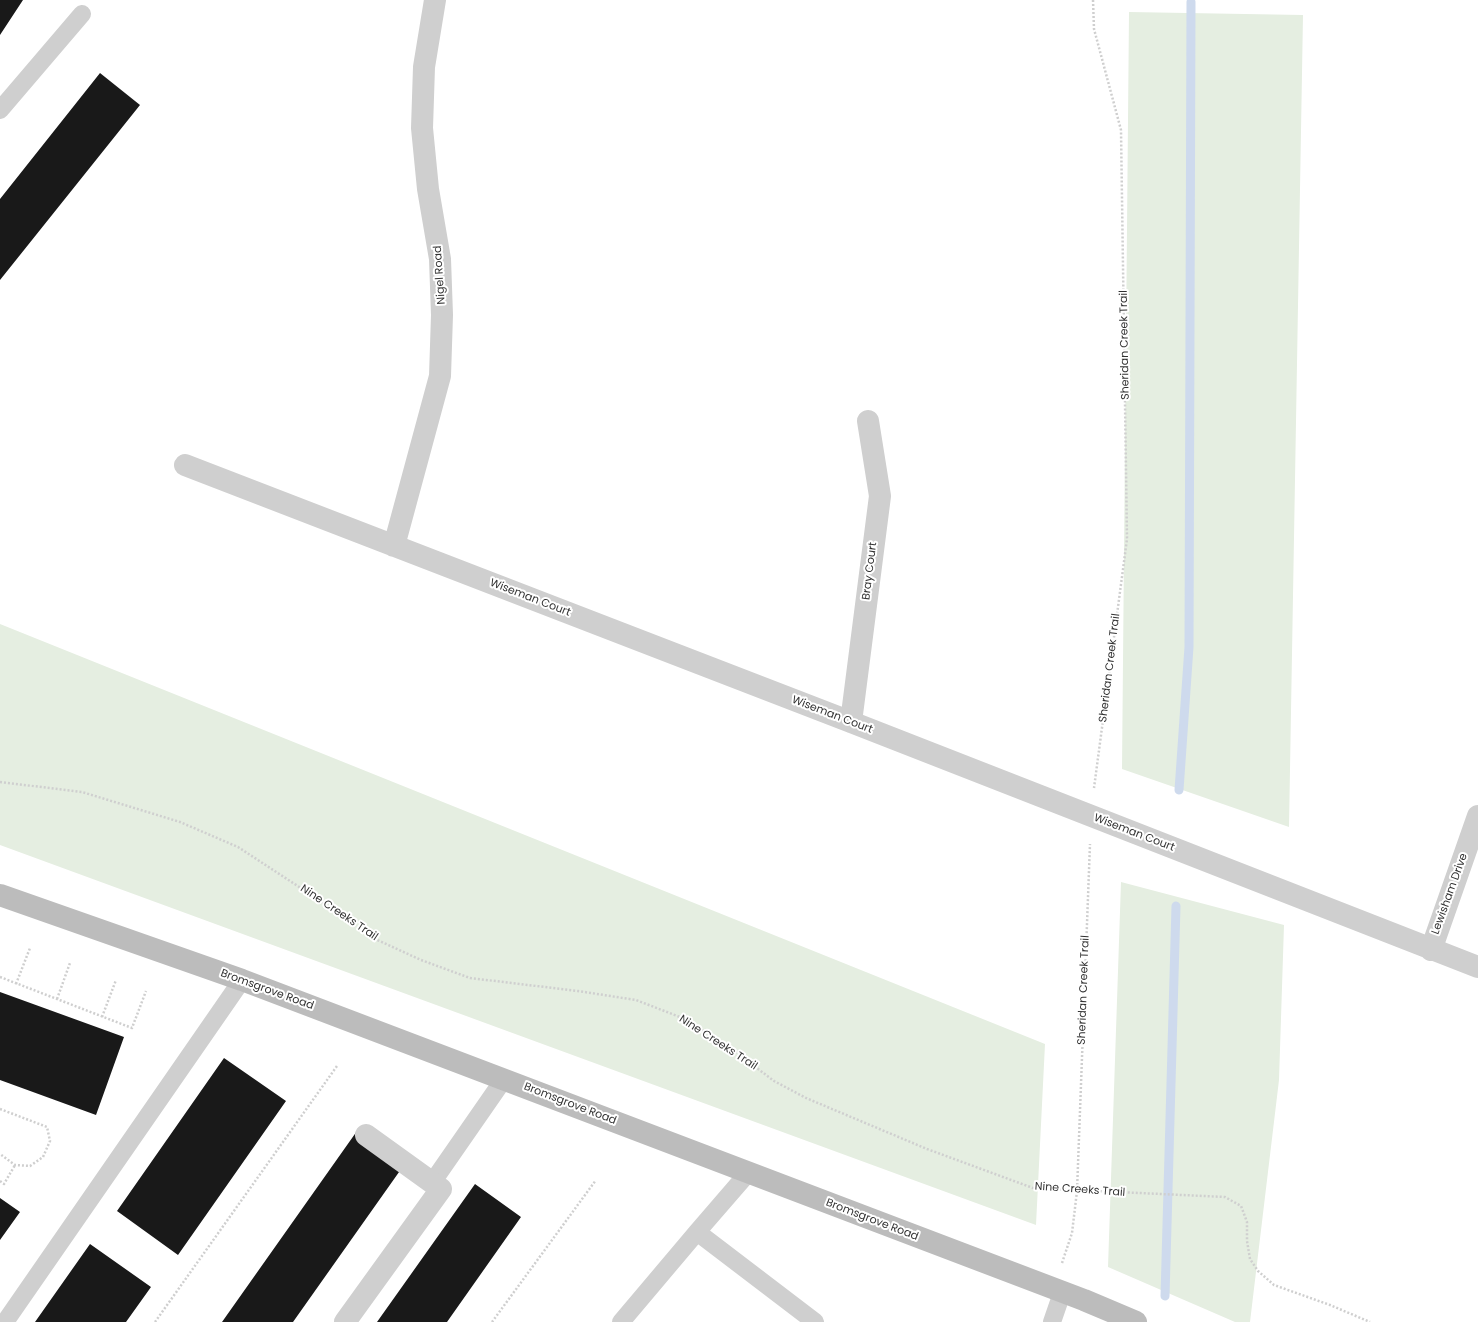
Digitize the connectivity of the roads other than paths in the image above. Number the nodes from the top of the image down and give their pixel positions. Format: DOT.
graph roads {
  1 [pos="435,0"];
  2 [pos="82,14"];
  3 [pos="2,102"];
  4 [pos="868,421"];
  5 [pos="185,465"];
  6 [pos="394,546"];
  7 [pos="851,722"];
  8 [pos="1478,816"];
  9 [pos="0,895"];
  10 [pos="1431,950"];
  11 [pos="1478,967"];
  12 [pos="242,980"];
  13 [pos="504,1079"];
  14 [pos="366,1135"];
  15 [pos="748,1173"];
  16 [pos="436,1177"];
  17 [pos="697,1232"];
  18 [pos="1062,1293"];
  19 [pos="1127,1318"];
  20 [pos="5,1322"];
  21 [pos="345,1322"];
  22 [pos="621,1322"];
  23 [pos="815,1322"];
  24 [pos="1052,1322"];
  1 -- 6 [label="street, Nigel Road"];
  2 -- 3 [label="lane"];
  4 -- 7 [label="street, Bray Court"];
  5 -- 6 [label="street, Wiseman Court"];
  6 -- 7 [label="street, Wiseman Court"];
  7 -- 10 [label="street, Wiseman Court"];
  8 -- 10 [label="street, Lewisham Drive"];
  9 -- 12 [label="street, Bromsgrove Road"];
  10 -- 11 [label="street, Wiseman Court"];
  12 -- 13 [label="street, Bromsgrove Road"];
  12 -- 20 [label="lane"];
  13 -- 15 [label="street, Bromsgrove Road"];
  13 -- 16 [label="lane"];
  14 -- 21 [label="street, bridge"];
  15 -- 17 [label="lane"];
  15 -- 18 [label="street, Bromsgrove Road"];
  17 -- 22 [label="lane"];
  17 -- 23 [label="lane"];
  18 -- 19 [label="street, Bromsgrove Road"];
  18 -- 24 [label="lane"];
}
